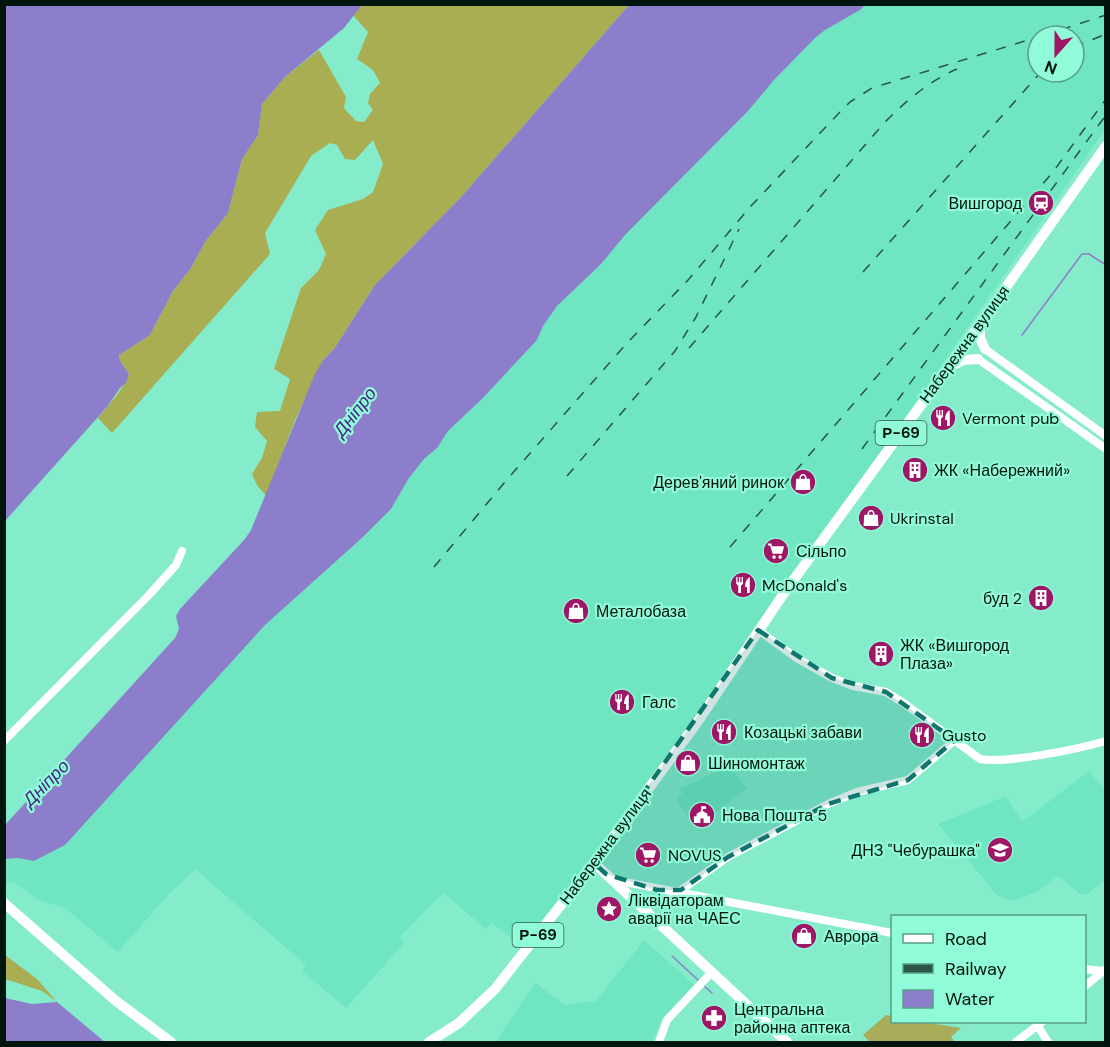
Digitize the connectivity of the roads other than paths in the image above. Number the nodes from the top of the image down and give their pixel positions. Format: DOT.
graph roads {
  1 [pos="1106,146"];
  2 [pos="980,324"];
  3 [pos="965,344"];
  4 [pos="985,349"];
  5 [pos="978,359"];
  6 [pos="948,368"];
  7 [pos="1015,371"];
  8 [pos="1008,380"];
  9 [pos="1106,436"];
  10 [pos="1106,449"];
  11 [pos="182,551"];
  12 [pos="758,630"];
  13 [pos="956,740"];
  14 [pos="4,741"];
  15 [pos="1106,741"];
  16 [pos="594,863"];
  17 [pos="614,880"];
  18 [pos="671,893"];
  19 [pos="4,903"];
  20 [pos="891,933"];
  21 [pos="1086,969"];
  22 [pos="1104,970"];
  23 [pos="705,979"];
  24 [pos="1086,985"];
  25 [pos="1040,1023"];
  26 [pos="171,1042"];
  27 [pos="429,1042"];
  28 [pos="658,1042"];
  29 [pos="787,1042"];
  30 [pos="1016,1042"];
  31 [pos="1048,1042"];
  1 -- 2 [label="main road, Набережна вулиця / Р-69"];
  2 -- 3 [label="main road, Набережна вулиця / Р-69"];
  2 -- 4 [label="main road"];
  3 -- 4 [label="main road"];
  3 -- 5 [label="main road"];
  3 -- 6 [label="main road, Набережна вулиця / Р-69"];
  4 -- 7 [label="street"];
  5 -- 6 [label="main road"];
  5 -- 8 [label="street"];
  6 -- 12 [label="main road, Набережна вулиця / Р-69"];
  7 -- 8 [label="street"];
  7 -- 9 [label="street"];
  8 -- 10 [label="street"];
  11 -- 14 [label="street"];
  12 -- 13 [label="street"];
  12 -- 16 [label="main road, Набережна вулиця / Р-69"];
  13 -- 15 [label="street"];
  13 -- 18 [label="street"];
  16 -- 17 [label="main road"];
  16 -- 27 [label="main road, Набережна вулиця / Р-69"];
  17 -- 18 [label="street"];
  17 -- 23 [label="main road"];
  18 -- 20 [label="street"];
  19 -- 26 [label="main road"];
  21 -- 22 [label="street"];
  22 -- 24 [label="street"];
  23 -- 28 [label="street"];
  23 -- 29 [label="main road"];
  25 -- 30 [label="street"];
  25 -- 31 [label="street"];
}
